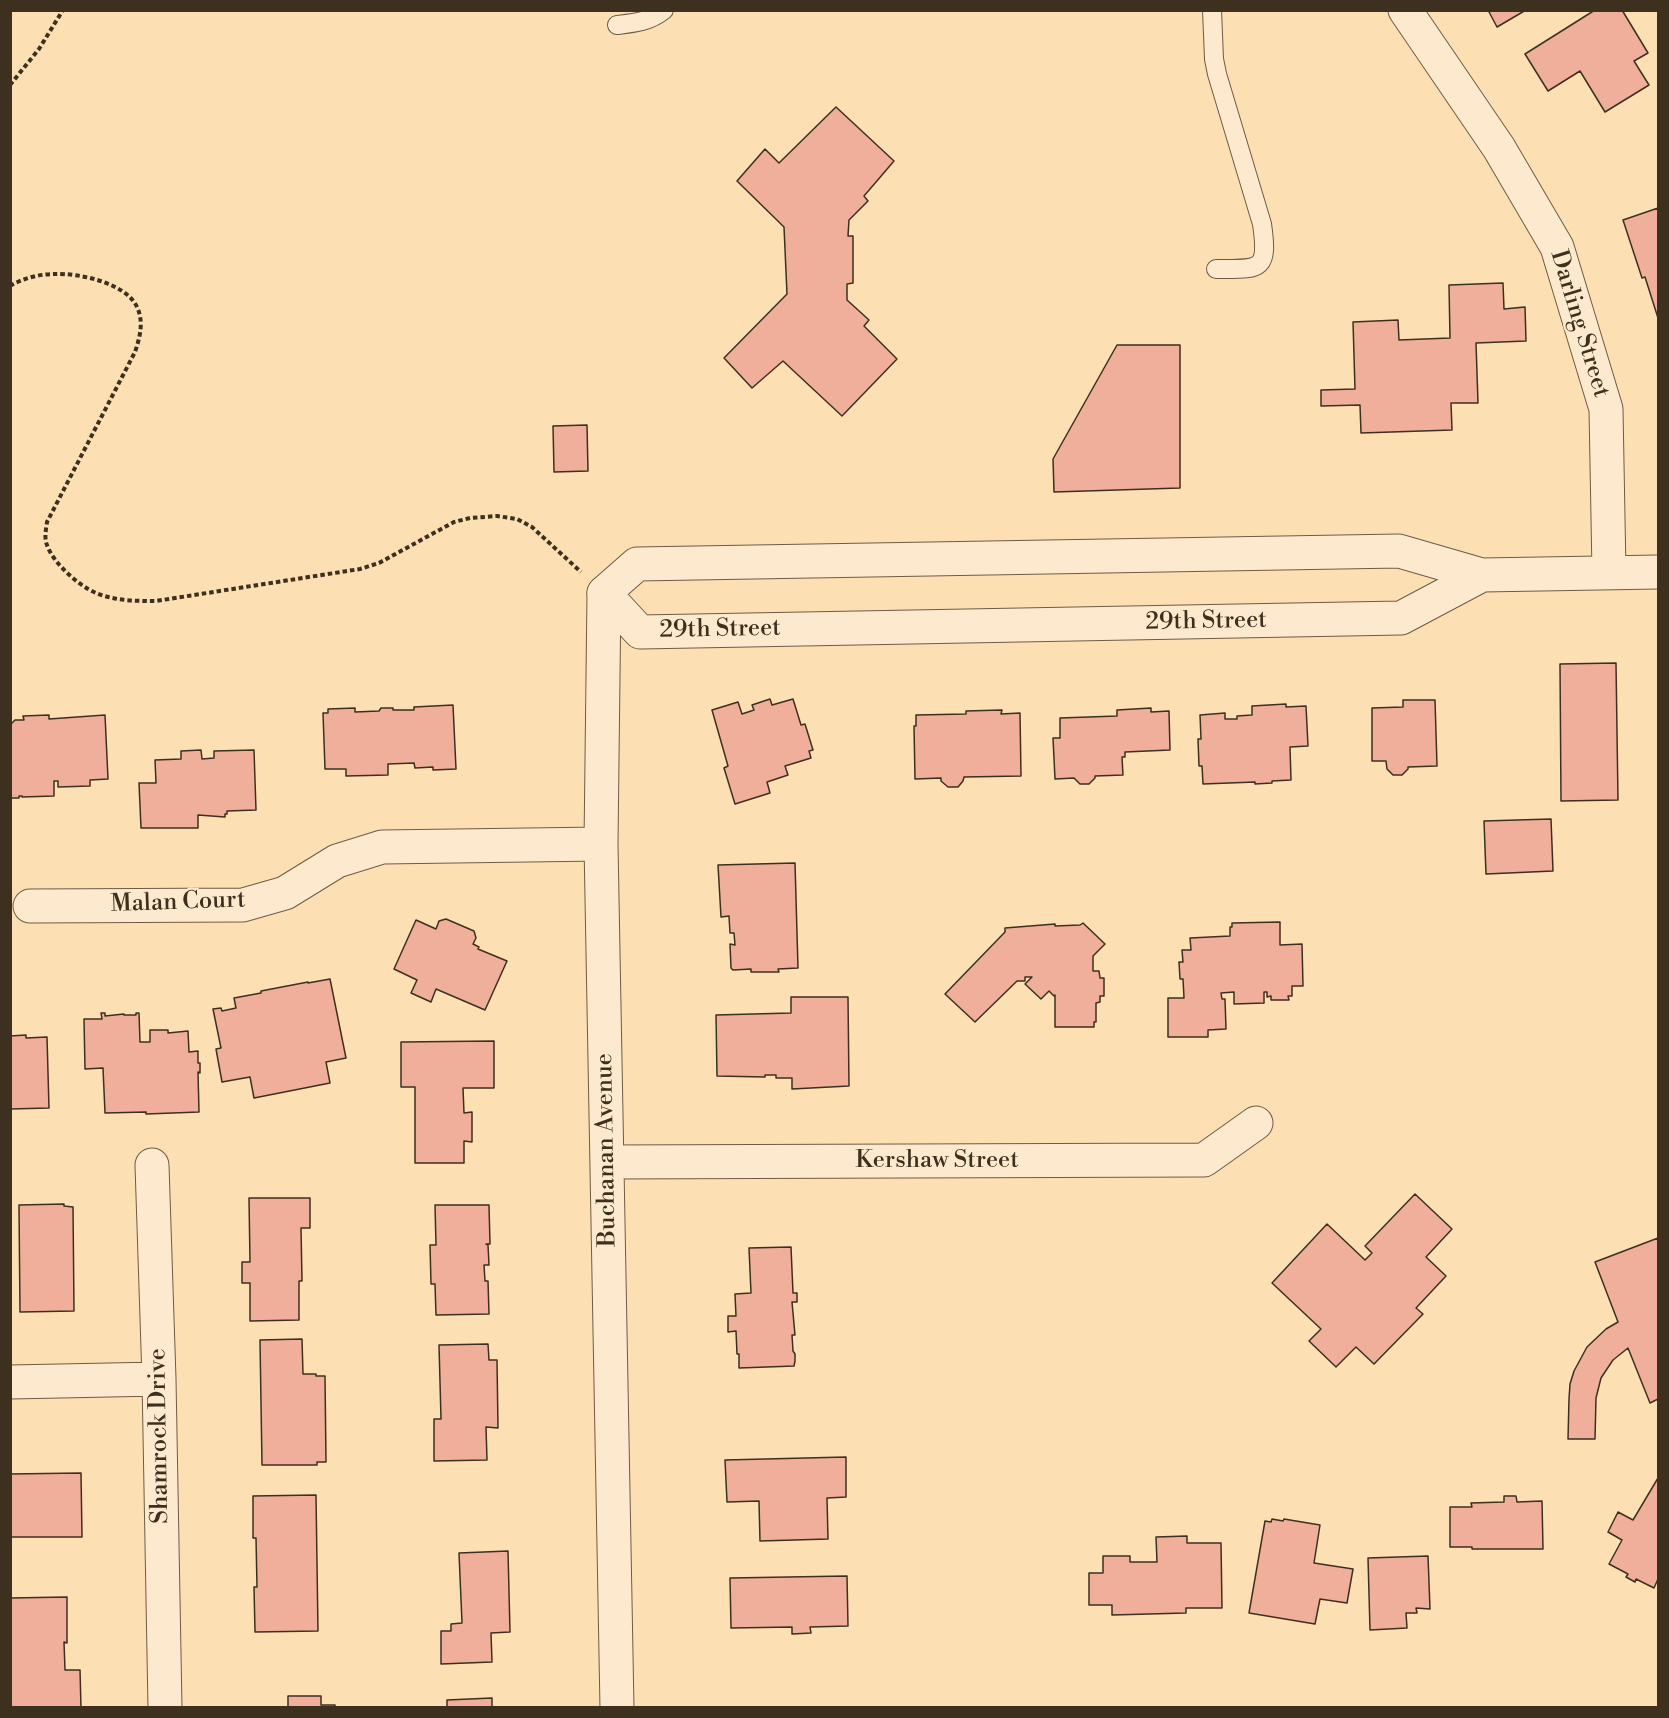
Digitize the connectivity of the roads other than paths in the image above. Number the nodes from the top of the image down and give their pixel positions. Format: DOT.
graph roads {
  1 [pos="664,10"];
  2 [pos="1212,10"];
  3 [pos="1405,10"];
  4 [pos="617,25"];
  5 [pos="1216,269"];
  6 [pos="1609,572"];
  7 [pos="1659,572"];
  8 [pos="1482,575"];
  9 [pos="604,593"];
  10 [pos="601,844"];
  11 [pos="30,906"];
  12 [pos="1256,1123"];
  13 [pos="607,1162"];
  14 [pos="152,1165"];
  15 [pos="159,1378"];
  16 [pos="10,1382"];
  17 [pos="165,1707"];
  18 [pos="618,1707"];
  1 -- 4 [label="lane"];
  2 -- 5 [label="lane"];
  3 -- 6 [label="street, Darling Street"];
  6 -- 7 [label="street, 29th Street"];
  6 -- 8 [label="street, 29th Street"];
  8 -- 9 [label="street, 29th Street"];
  8 -- 9 [label="street, 29th Street"];
  9 -- 10 [label="street, Buchanan Avenue"];
  10 -- 11 [label="street, Malan Court"];
  10 -- 13 [label="street, Buchanan Avenue"];
  12 -- 13 [label="street, Kershaw Street"];
  13 -- 18 [label="street, Buchanan Avenue"];
  14 -- 15 [label="street, Shamrock Drive"];
  15 -- 16 [label="street"];
  15 -- 17 [label="street, Shamrock Drive"];
}
